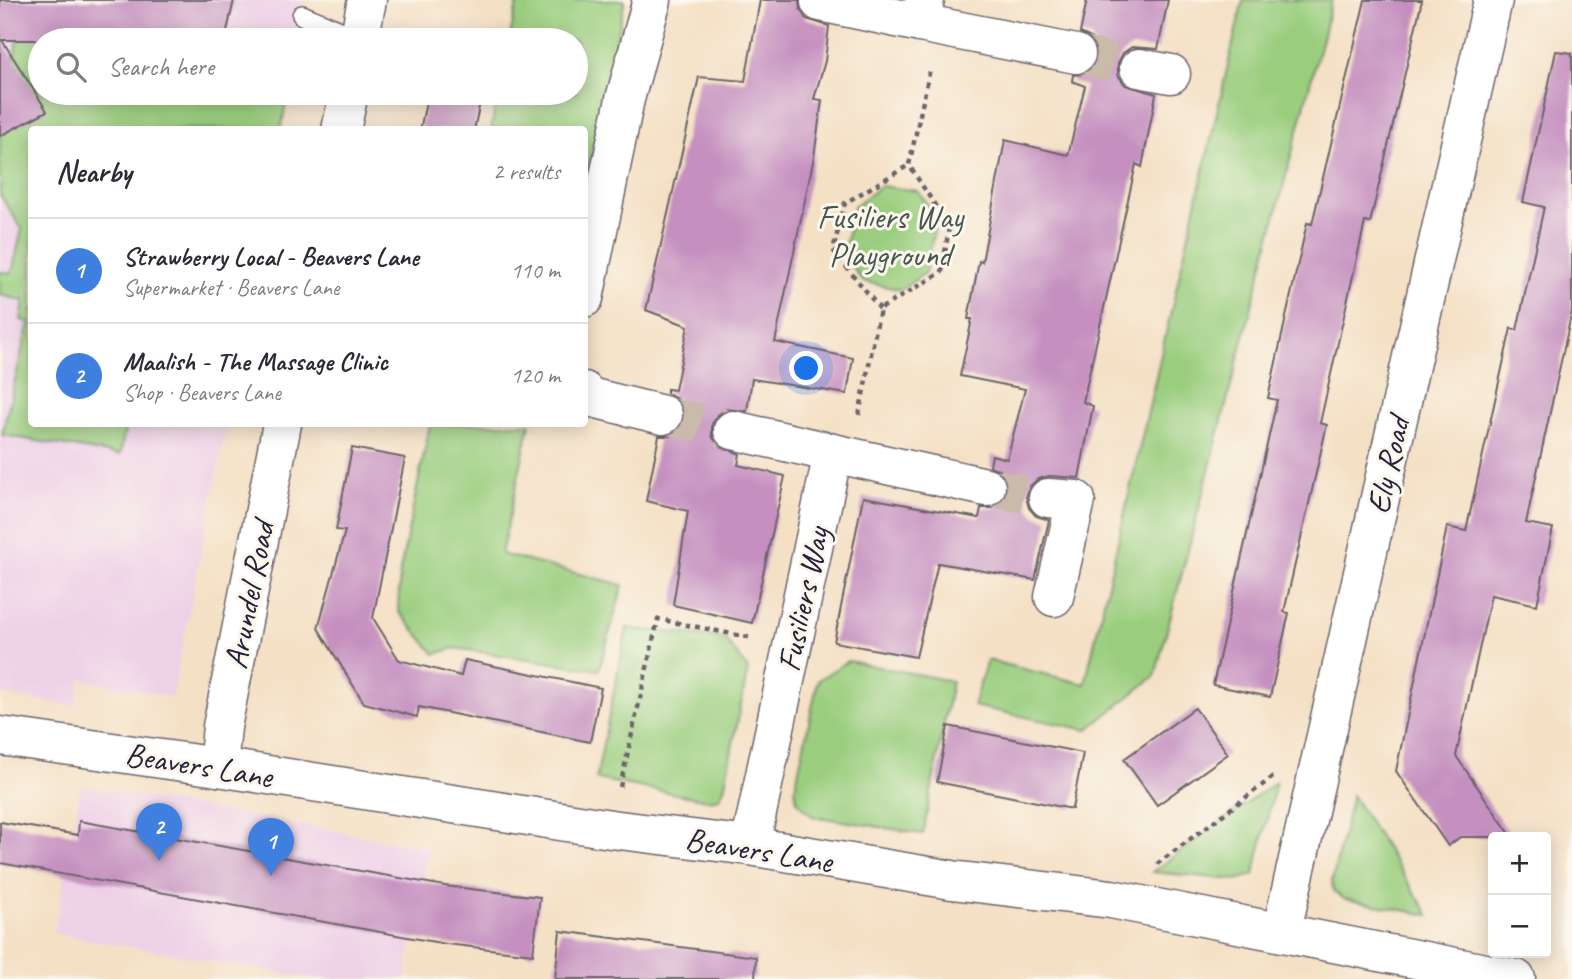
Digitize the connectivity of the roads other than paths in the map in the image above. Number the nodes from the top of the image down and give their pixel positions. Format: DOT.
graph roads {
  1 [pos="367,0"];
  2 [pos="652,0"];
  3 [pos="1493,0"];
  4 [pos="820,2"];
  5 [pos="302,15"];
  6 [pos="928,17"];
  7 [pos="332,28"];
  8 [pos="361,28"];
  9 [pos="1076,54"];
  10 [pos="346,105"];
  11 [pos="342,126"];
  12 [pos="588,279"];
  13 [pos="588,396"];
  14 [pos="663,415"];
  15 [pos="281,427"];
  16 [pos="733,430"];
  17 [pos="842,455"];
  18 [pos="986,487"];
  19 [pos="1048,498"];
  20 [pos="1054,597"];
  21 [pos="0,736"];
  22 [pos="218,767"];
  23 [pos="750,846"];
  24 [pos="1282,930"];
  25 [pos="1516,979"];
  1 -- 8 [label="street"];
  2 -- 12 [label="street"];
  3 -- 24 [label="street, Ely Road"];
  4 -- 6 [label="street"];
  5 -- 7 [label="lane"];
  6 -- 9 [label="street"];
  10 -- 11 [label="street"];
  13 -- 14 [label="street"];
  15 -- 22 [label="street, Arundel Road"];
  16 -- 17 [label="street"];
  17 -- 18 [label="street"];
  17 -- 23 [label="street, Fusiliers Way"];
  19 -- 20 [label="street"];
  21 -- 22 [label="street, Beavers Lane"];
  22 -- 23 [label="street, Beavers Lane"];
  23 -- 24 [label="street, Beavers Lane"];
  24 -- 25 [label="street, Beavers Lane"];
}
